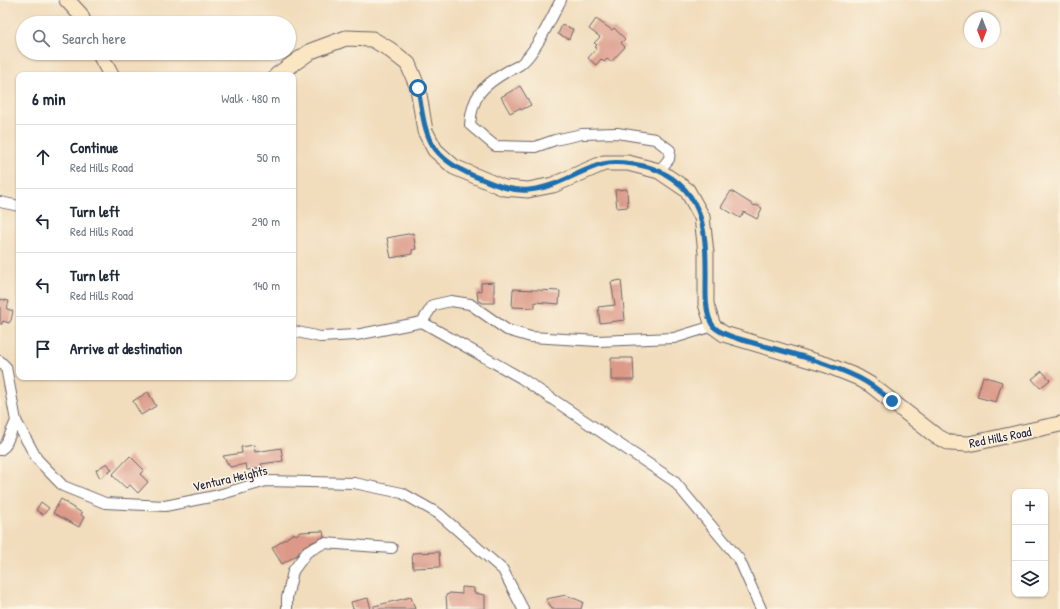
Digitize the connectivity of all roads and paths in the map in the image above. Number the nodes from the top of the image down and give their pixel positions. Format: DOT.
graph roads {
  1 [pos="68,0"];
  2 [pos="561,0"];
  3 [pos="81,16"];
  4 [pos="102,60"];
  5 [pos="109,72"];
  6 [pos="281,72"];
  7 [pos="659,171"];
  8 [pos="0,202"];
  9 [pos="16,205"];
  10 [pos="422,322"];
  11 [pos="713,326"];
  12 [pos="296,332"];
  13 [pos="0,362"];
  14 [pos="16,421"];
  15 [pos="1060,424"];
  16 [pos="0,450"];
  17 [pos="392,548"];
  18 [pos="287,609"];
  19 [pos="523,609"];
  20 [pos="761,609"];
  1 -- 3 [label="main road"];
  2 -- 7 [label="street"];
  4 -- 5 [label="main road"];
  6 -- 7 [label="main road"];
  7 -- 11 [label="main road"];
  8 -- 9 [label="street"];
  10 -- 11 [label="street"];
  10 -- 12 [label="street"];
  10 -- 20 [label="street"];
  11 -- 15 [label="main road, Red Hills Road"];
  13 -- 14 [label="street, Ventura Heights"];
  14 -- 16 [label="street"];
  14 -- 19 [label="street, Ventura Heights"];
  17 -- 18 [label="street"];
}
